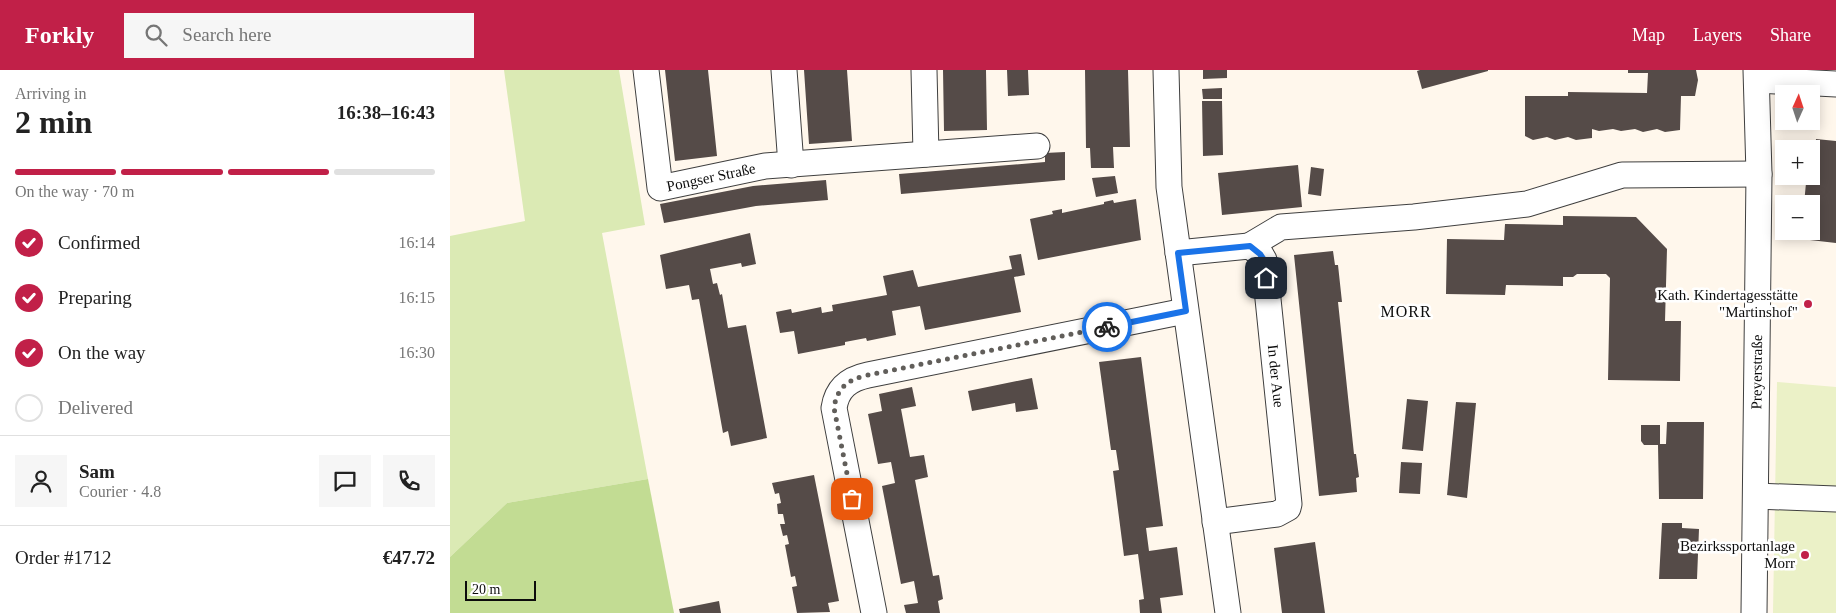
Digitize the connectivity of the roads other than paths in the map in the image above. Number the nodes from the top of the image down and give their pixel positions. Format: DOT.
graph roads {
  1 [pos="646,70"];
  2 [pos="784,70"];
  3 [pos="924,70"];
  4 [pos="1166,70"];
  5 [pos="1757,75"];
  6 [pos="1836,84"];
  7 [pos="1037,146"];
  8 [pos="926,154"];
  9 [pos="791,165"];
  10 [pos="1759,174"];
  11 [pos="1250,246"];
  12 [pos="1178,253"];
  13 [pos="1186,311"];
  14 [pos="1756,496"];
  15 [pos="1836,499"];
  16 [pos="1215,522"];
  17 [pos="874,613"];
  18 [pos="1228,613"];
  19 [pos="1754,613"];
  1 -- 9 [label="street, Pongser Straße"];
  2 -- 9 [label="street"];
  3 -- 8 [label="street"];
  4 -- 12 [label="street"];
  5 -- 6 [label="street"];
  5 -- 10 [label="street, Preyerstraße"];
  7 -- 8 [label="street, Pongser Straße"];
  8 -- 9 [label="street, Pongser Straße"];
  10 -- 11 [label="street"];
  10 -- 14 [label="street, Preyerstraße"];
  11 -- 12 [label="street"];
  11 -- 16 [label="street, In der Aue"];
  12 -- 13 [label="street"];
  13 -- 16 [label="street"];
  13 -- 17 [label="street"];
  14 -- 15 [label="street"];
  14 -- 19 [label="street, Preyerstraße"];
  16 -- 18 [label="street"];
}
